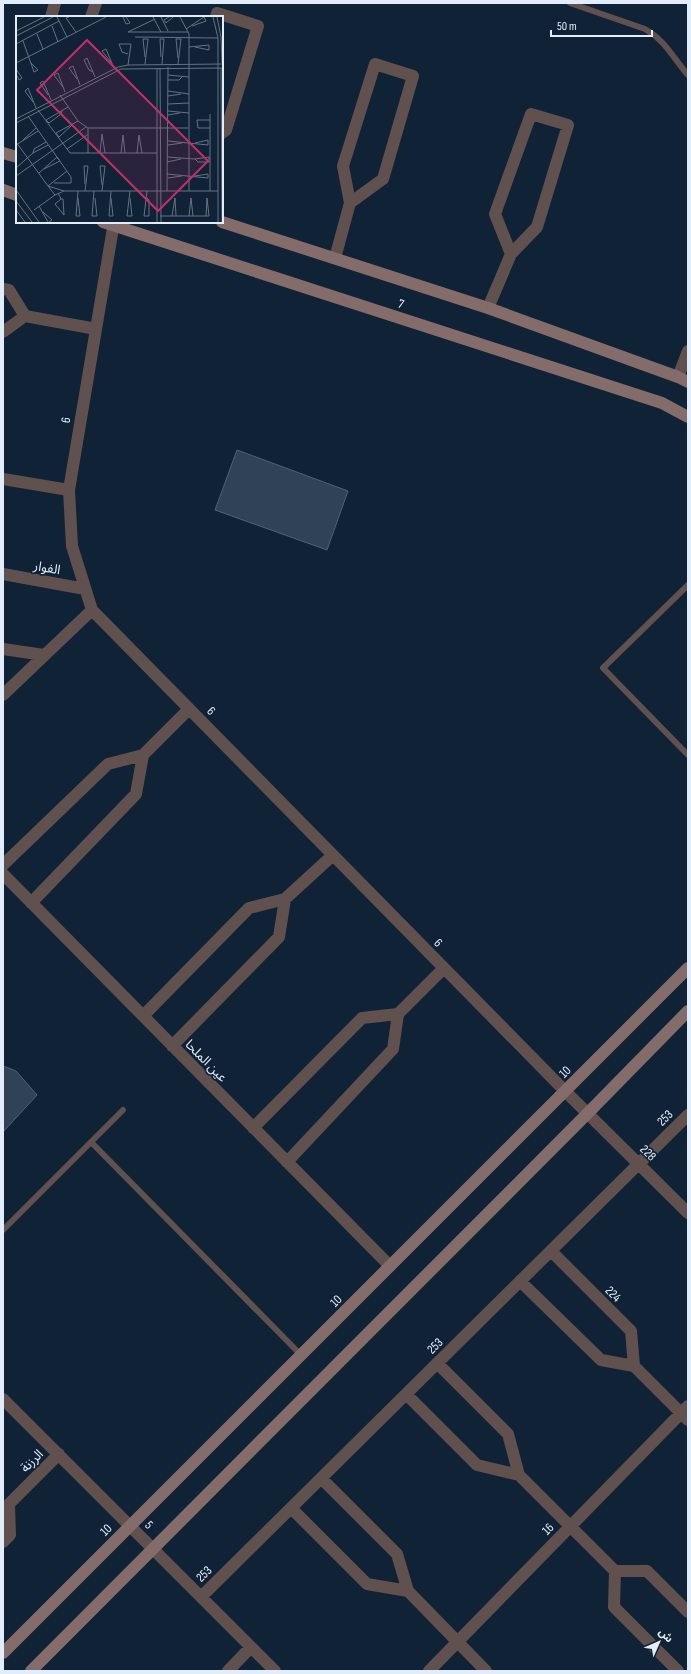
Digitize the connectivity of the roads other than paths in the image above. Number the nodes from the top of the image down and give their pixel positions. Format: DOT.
graph roads {
  1 [pos="56,3"];
  2 [pos="96,3"];
  3 [pos="570,3"];
  4 [pos="51,16"];
  5 [pos="91,16"];
  6 [pos="216,16"];
  7 [pos="688,75"];
  8 [pos="223,132"];
  9 [pos="3,153"];
  10 [pos="16,157"];
  11 [pos="3,190"];
  12 [pos="16,195"];
  13 [pos="350,203"];
  14 [pos="223,222"];
  15 [pos="110,223"];
  16 [pos="511,254"];
  17 [pos="335,258"];
  18 [pos="3,290"];
  19 [pos="488,308"];
  20 [pos="25,316"];
  21 [pos="96,329"];
  22 [pos="3,332"];
  23 [pos="688,351"];
  24 [pos="683,380"];
  25 [pos="688,417"];
  26 [pos="3,479"];
  27 [pos="69,490"];
  28 [pos="3,574"];
  29 [pos="688,585"];
  30 [pos="85,589"];
  31 [pos="92,610"];
  32 [pos="3,649"];
  33 [pos="44,655"];
  34 [pos="3,695"];
  35 [pos="189,709"];
  36 [pos="143,755"];
  37 [pos="688,756"];
  38 [pos="333,855"];
  39 [pos="3,864"];
  40 [pos="3,874"];
  41 [pos="285,900"];
  42 [pos="31,903"];
  43 [pos="444,968"];
  44 [pos="688,968"];
  45 [pos="688,1011"];
  46 [pos="398,1014"];
  47 [pos="143,1016"];
  48 [pos="172,1046"];
  49 [pos="565,1091"];
  50 [pos="123,1110"];
  51 [pos="587,1114"];
  52 [pos="688,1115"];
  53 [pos="253,1128"];
  54 [pos="91,1142"];
  55 [pos="287,1162"];
  56 [pos="638,1164"];
  57 [pos="688,1213"];
  58 [pos="3,1230"];
  59 [pos="551,1251"];
  60 [pos="390,1266"];
  61 [pos="520,1281"];
  62 [pos="301,1355"];
  63 [pos="438,1363"];
  64 [pos="634,1366"];
  65 [pos="406,1394"];
  66 [pos="3,1399"];
  67 [pos="686,1413"];
  68 [pos="58,1454"];
  69 [pos="519,1474"];
  70 [pos="321,1478"];
  71 [pos="6,1504"];
  72 [pos="291,1508"];
  73 [pos="130,1526"];
  74 [pos="570,1526"];
  75 [pos="3,1542"];
  76 [pos="153,1549"];
  77 [pos="615,1571"];
  78 [pos="408,1591"];
  79 [pos="201,1597"];
  80 [pos="688,1612"];
  81 [pos="457,1642"];
  82 [pos="251,1647"];
  83 [pos="3,1653"];
  84 [pos="31,1671"];
  85 [pos="228,1671"];
  86 [pos="275,1671"];
  87 [pos="429,1671"];
  88 [pos="486,1671"];
  89 [pos="678,1671"];
  1 -- 4 [label="street"];
  2 -- 5 [label="street"];
  3 -- 7 [label="lane"];
  6 -- 8 [label="street"];
  9 -- 10 [label="street"];
  11 -- 12 [label="street"];
  13 -- 13 [label="street"];
  13 -- 17 [label="street"];
  14 -- 17 [label="street, 7"];
  15 -- 21 [label="street, 6"];
  15 -- 25 [label="street, 7"];
  16 -- 16 [label="street"];
  16 -- 19 [label="street"];
  17 -- 19 [label="street, 7"];
  18 -- 20 [label="street"];
  19 -- 24 [label="street, 7"];
  20 -- 21 [label="street"];
  20 -- 22 [label="street"];
  21 -- 27 [label="street, 6"];
  23 -- 24 [label="street"];
  26 -- 27 [label="street"];
  27 -- 30 [label="street, 6"];
  28 -- 30 [label="street, الفوار"];
  29 -- 37 [label="lane"];
  30 -- 31 [label="street, 6"];
  31 -- 33 [label="street"];
  31 -- 35 [label="street, 6"];
  32 -- 33 [label="street"];
  33 -- 34 [label="street"];
  35 -- 36 [label="street"];
  35 -- 38 [label="street, 6"];
  36 -- 39 [label="street"];
  36 -- 42 [label="street"];
  38 -- 41 [label="street"];
  38 -- 43 [label="street, 6"];
  40 -- 42 [label="street, عين الملحا"];
  41 -- 47 [label="street"];
  41 -- 48 [label="street"];
  42 -- 47 [label="street, عين الملحا"];
  43 -- 46 [label="street"];
  43 -- 49 [label="street, 6"];
  44 -- 49 [label="street, 10"];
  45 -- 51 [label="street"];
  46 -- 53 [label="street"];
  46 -- 55 [label="street"];
  47 -- 48 [label="street, عين الملحا"];
  48 -- 53 [label="street, عين الملحا"];
  49 -- 51 [label="street, 6"];
  49 -- 60 [label="street, 10"];
  50 -- 54 [label="lane"];
  51 -- 56 [label="street, 228"];
  51 -- 76 [label="street"];
  52 -- 56 [label="street, 253"];
  53 -- 55 [label="street, عين الملحا"];
  54 -- 58 [label="lane"];
  54 -- 62 [label="lane"];
  55 -- 60 [label="street, عين الملحا"];
  56 -- 57 [label="street, 228"];
  56 -- 59 [label="street, 253"];
  59 -- 61 [label="street, 253"];
  59 -- 64 [label="street, 224"];
  60 -- 62 [label="street, 10"];
  61 -- 63 [label="street, 253"];
  61 -- 64 [label="street"];
  62 -- 73 [label="street, 10"];
  63 -- 65 [label="street, 253"];
  63 -- 69 [label="street"];
  64 -- 67 [label="street"];
  65 -- 69 [label="street"];
  65 -- 70 [label="street, 253"];
  66 -- 68 [label="street, 5"];
  67 -- 74 [label="street, 16"];
  68 -- 71 [label="street, الرزنة"];
  68 -- 73 [label="street, 5"];
  69 -- 74 [label="street"];
  70 -- 72 [label="street, 253"];
  70 -- 78 [label="street"];
  71 -- 75 [label="street, الرزنة"];
  72 -- 78 [label="street"];
  72 -- 79 [label="street, 253"];
  73 -- 76 [label="street, 5"];
  73 -- 83 [label="street, 10"];
  74 -- 77 [label="street"];
  74 -- 81 [label="street, 16"];
  76 -- 79 [label="street, 5"];
  76 -- 84 [label="street"];
  77 -- 80 [label="street"];
  77 -- 89 [label="street"];
  78 -- 81 [label="street"];
  79 -- 82 [label="street, 5"];
  81 -- 87 [label="street, 16"];
  81 -- 88 [label="street"];
  82 -- 85 [label="street"];
  82 -- 86 [label="street, 5"];
}
